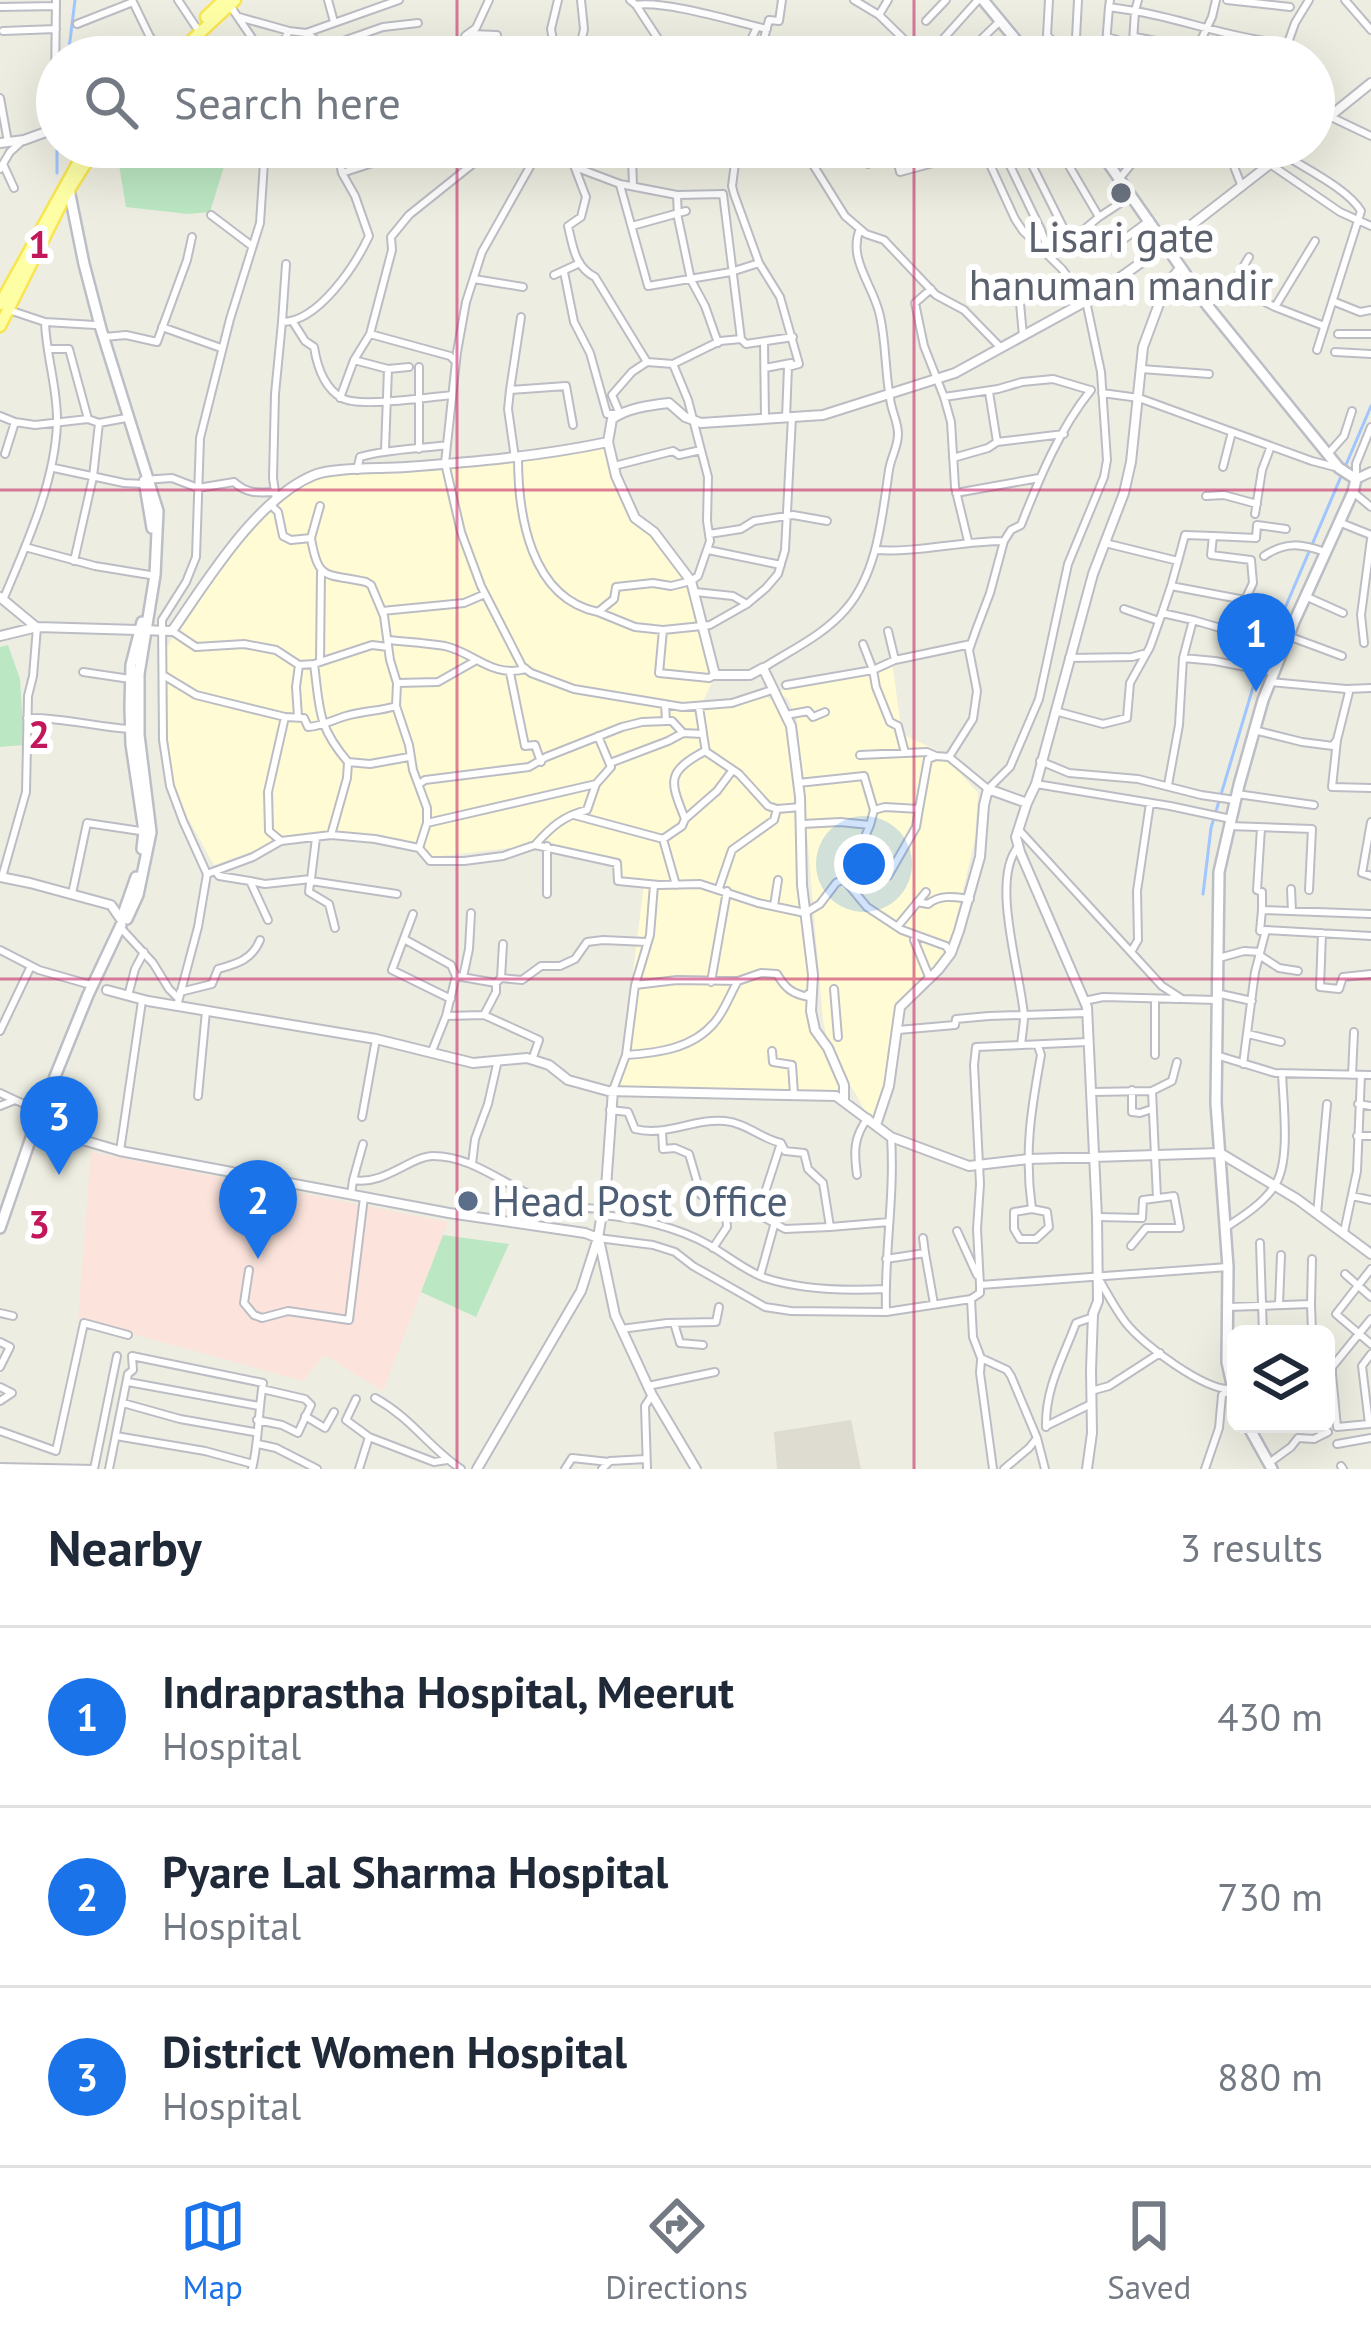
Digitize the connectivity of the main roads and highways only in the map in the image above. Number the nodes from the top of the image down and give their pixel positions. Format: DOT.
graph roads {
  1 [pos="981,0"];
  2 [pos="223,2"];
  3 [pos="186,36"];
  4 [pos="193,36"];
  5 [pos="1015,36"];
  6 [pos="78,168"];
  7 [pos="1113,168"];
  8 [pos="66,188"];
  9 [pos="54,219"];
  10 [pos="71,228"];
  11 [pos="4,307"];
  12 [pos="0,326"];
  13 [pos="146,481"];
  14 [pos="143,631"];
  15 [pos="136,665"];
  16 [pos="147,832"];
  17 [pos="4,1200"];
  18 [pos="0,1228"];
  19 [pos="1229,1325"];
  20 [pos="1252,1433"];
  21 [pos="1270,1466"];
  1 -- 5 [label="main road"];
  2 -- 3 [label="main road"];
  2 -- 4 [label="main road"];
  6 -- 8 [label="main road"];
  7 -- 19 [label="main road"];
  8 -- 9 [label="main road"];
  8 -- 10 [label="main road"];
  8 -- 11 [label="main road"];
  8 -- 13 [label="main road"];
  9 -- 10 [label="main road"];
  9 -- 11 [label="main road"];
  10 -- 13 [label="main road"];
  11 -- 12 [label="main road"];
  13 -- 14 [label="main road"];
  13 -- 14 [label="main road"];
  14 -- 15 [label="main road"];
  15 -- 16 [label="main road"];
  15 -- 16 [label="main road"];
  16 -- 17 [label="main road"];
  17 -- 18 [label="main road"];
  20 -- 21 [label="main road"];
}
